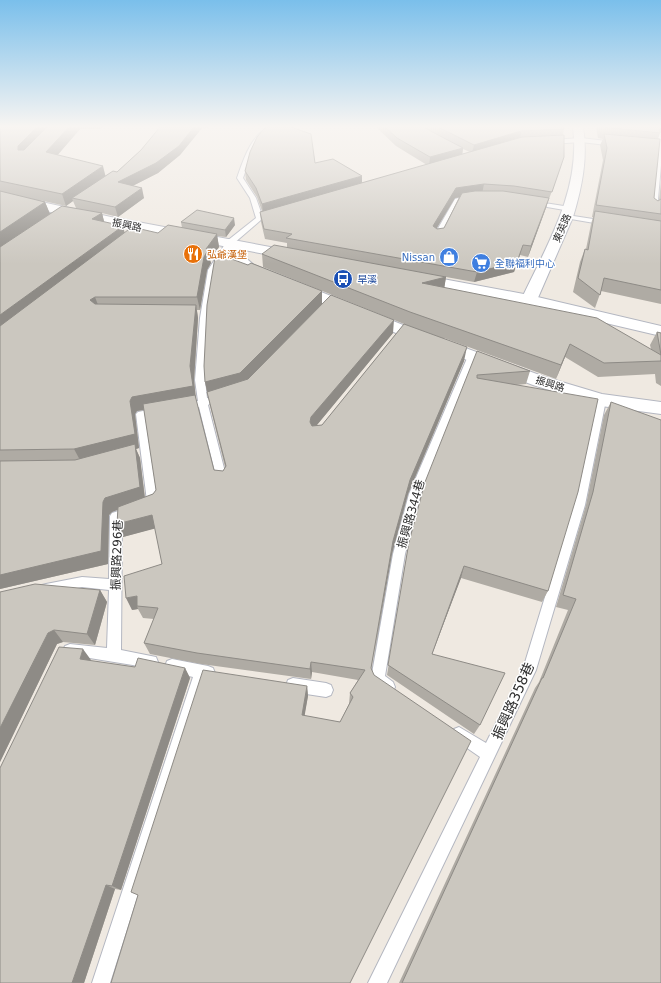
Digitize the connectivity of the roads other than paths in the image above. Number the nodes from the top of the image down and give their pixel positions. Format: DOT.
graph roads {
  1 [pos="242,173"];
  2 [pos="579,173"];
  3 [pos="658,173"];
  4 [pos="478,196"];
  5 [pos="0,197"];
  6 [pos="523,202"];
  7 [pos="67,210"];
  8 [pos="654,210"];
  9 [pos="282,212"];
  10 [pos="568,213"];
  11 [pos="260,218"];
  12 [pos="51,221"];
  13 [pos="614,224"];
  14 [pos="437,237"];
  15 [pos="230,243"];
  16 [pos="309,258"];
  17 [pos="403,276"];
  18 [pos="529,300"];
  19 [pos="661,331"];
  20 [pos="472,356"];
  21 [pos="217,398"];
  22 [pos="601,400"];
  23 [pos="203,402"];
  24 [pos="661,408"];
  25 [pos="222,480"];
  26 [pos="116,584"];
  27 [pos="37,591"];
  28 [pos="114,655"];
  29 [pos="60,656"];
  30 [pos="201,672"];
  31 [pos="224,675"];
  32 [pos="279,683"];
  33 [pos="326,690"];
  34 [pos="397,693"];
  35 [pos="450,728"];
  36 [pos="490,754"];
  37 [pos="101,983"];
  38 [pos="377,983"];
  1 -- 11 [label="lane"];
  2 -- 10 [label="street, 東英路"];
  3 -- 8 [label="lane"];
  4 -- 14 [label="lane"];
  5 -- 7 [label="main road, 振興路"];
  6 -- 10 [label="lane"];
  7 -- 12 [label="street"];
  7 -- 15 [label="main road, 振興路"];
  9 -- 11 [label="lane"];
  10 -- 13 [label="lane"];
  10 -- 18 [label="street, 東英路"];
  11 -- 15 [label="lane"];
  15 -- 16 [label="main road, 振興路"];
  15 -- 20 [label="street, 振興路"];
  15 -- 23 [label="lane"];
  17 -- 18 [label="main road"];
  18 -- 19 [label="main road"];
  20 -- 22 [label="street, 振興路"];
  20 -- 34 [label="lane, 振興路344巷"];
  21 -- 23 [label="lane"];
  22 -- 24 [label="street, 振興路"];
  22 -- 36 [label="lane, 振興路358巷"];
  23 -- 25 [label="lane"];
  23 -- 26 [label="lane, 振興路296巷"];
  26 -- 27 [label="lane"];
  26 -- 28 [label="lane, 振興路296巷"];
  28 -- 29 [label="lane"];
  28 -- 30 [label="lane"];
  30 -- 31 [label="lane"];
  30 -- 37 [label="lane"];
  32 -- 33 [label="lane"];
  35 -- 36 [label="lane"];
  36 -- 38 [label="lane, 振興路358巷"];
}
